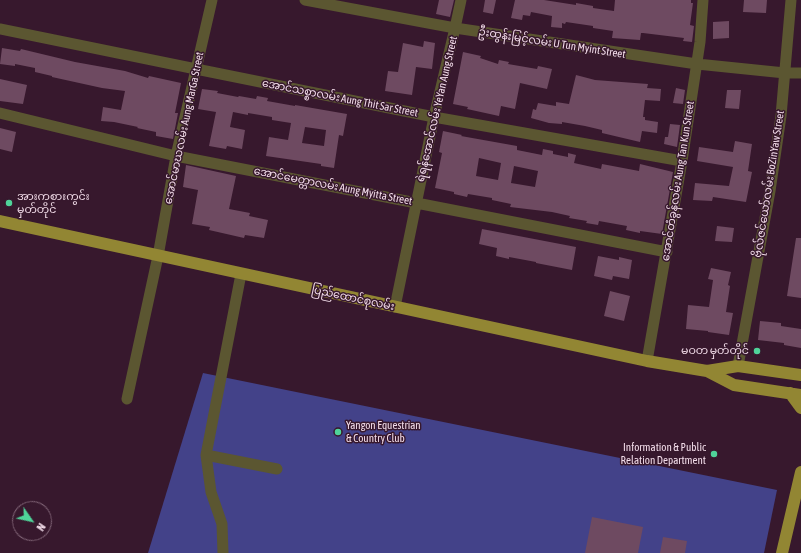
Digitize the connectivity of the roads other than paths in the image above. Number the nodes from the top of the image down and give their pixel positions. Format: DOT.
graph roads {
  1 [pos="212,0"];
  2 [pos="305,0"];
  3 [pos="461,0"];
  4 [pos="703,0"];
  5 [pos="791,0"];
  6 [pos="455,28"];
  7 [pos="0,29"];
  8 [pos="697,64"];
  9 [pos="196,69"];
  10 [pos="801,73"];
  11 [pos="785,74"];
  12 [pos="0,113"];
  13 [pos="434,117"];
  14 [pos="176,156"];
  15 [pos="682,161"];
  16 [pos="416,202"];
  17 [pos="0,221"];
  18 [pos="667,252"];
  19 [pos="158,256"];
  20 [pos="241,274"];
  21 [pos="395,307"];
  22 [pos="647,361"];
  23 [pos="738,366"];
  24 [pos="707,371"];
  25 [pos="798,373"];
  26 [pos="796,394"];
  27 [pos="127,399"];
  28 [pos="801,408"];
  29 [pos="206,455"];
  30 [pos="277,469"];
  31 [pos="801,472"];
  32 [pos="799,488"];
  33 [pos="223,553"];
  34 [pos="782,553"];
  1 -- 9 [label="street, အောင်မာဃလမ်း Aung MarGa Street"];
  2 -- 6 [label="street, ဦးထွန်းမြင့်လမ်း U Tun Myint Street"];
  3 -- 6 [label="street, ရဲရန်အောင်လမ်း YeYan Aung Street"];
  4 -- 8 [label="street, အောင်တံခွန်လမ်း Aung Tan Kun Street"];
  5 -- 11 [label="street, ဗိုလ်ဇင်ယော်လမ်း BoZinYaw Street"];
  6 -- 8 [label="street, ဦးထွန်းမြင့်လမ်း U Tun Myint Street"];
  6 -- 13 [label="street, ရဲရန်အောင်လမ်း YeYan Aung Street"];
  7 -- 9 [label="street, အောင်သစ္စာလမ်း Aung Thit Sar Street"];
  8 -- 11 [label="street, ဦးထွန်းမြင့်လမ်း U Tun Myint Street"];
  8 -- 15 [label="street, အောင်တံခွန်လမ်း Aung Tan Kun Street"];
  9 -- 13 [label="street, အောင်သစ္စာလမ်း Aung Thit Sar Street"];
  9 -- 14 [label="street, အောင်မာဃလမ်း Aung MarGa Street"];
  10 -- 11 [label="street, ဦးထွန်းမြင့်လမ်း U Tun Myint Street"];
  11 -- 23 [label="street, ဗိုလ်ဇင်ယော်လမ်း BoZinYaw Street"];
  12 -- 14 [label="street, အောင်မေတ္တာလမ်း Aung Myitta Street"];
  13 -- 15 [label="street, အောင်သစ္စာလမ်း Aung Thit Sar Street"];
  13 -- 16 [label="street, ရဲရန်အောင်လမ်း YeYan Aung Street"];
  14 -- 16 [label="street, အောင်မေတ္တာလမ်း Aung Myitta Street"];
  14 -- 19 [label="street, အောင်မာဃလမ်း Aung MarGa Street"];
  15 -- 18 [label="street, အောင်တံခွန်လမ်း Aung Tan Kun Street"];
  16 -- 18 [label="street, အောင်မေတ္တာလမ်း Aung Myitta Street"];
  16 -- 21 [label="street, ရဲရန်အောင်လမ်း YeYan Aung Street"];
  17 -- 19 [label="main road, ပြည်ထောင်စုလမ်း"];
  18 -- 22 [label="street, အောင်တံခွန်လမ်း Aung Tan Kun Street"];
  19 -- 20 [label="main road, ပြည်ထောင်စုလမ်း"];
  19 -- 27 [label="street, အောင်မာဃလမ်း Aung MarGa Street"];
  20 -- 21 [label="main road, ပြည်ထောင်စုလမ်း"];
  20 -- 29 [label="street"];
  21 -- 22 [label="main road, ပြည်ထောင်စုလမ်း"];
  22 -- 24 [label="main road, ပြည်ထောင်စုလမ်း"];
  23 -- 24 [label="main road, ပြည်ထောင်စုလမ်း"];
  23 -- 25 [label="main road, ပြည်ထောင်စုလမ်း"];
  24 -- 26 [label="main road, ပြည်ထောင်စုလမ်း"];
  26 -- 28 [label="main road"];
  29 -- 30 [label="street"];
  29 -- 33 [label="street"];
  31 -- 32 [label="main road"];
  32 -- 34 [label="main road"];
}
